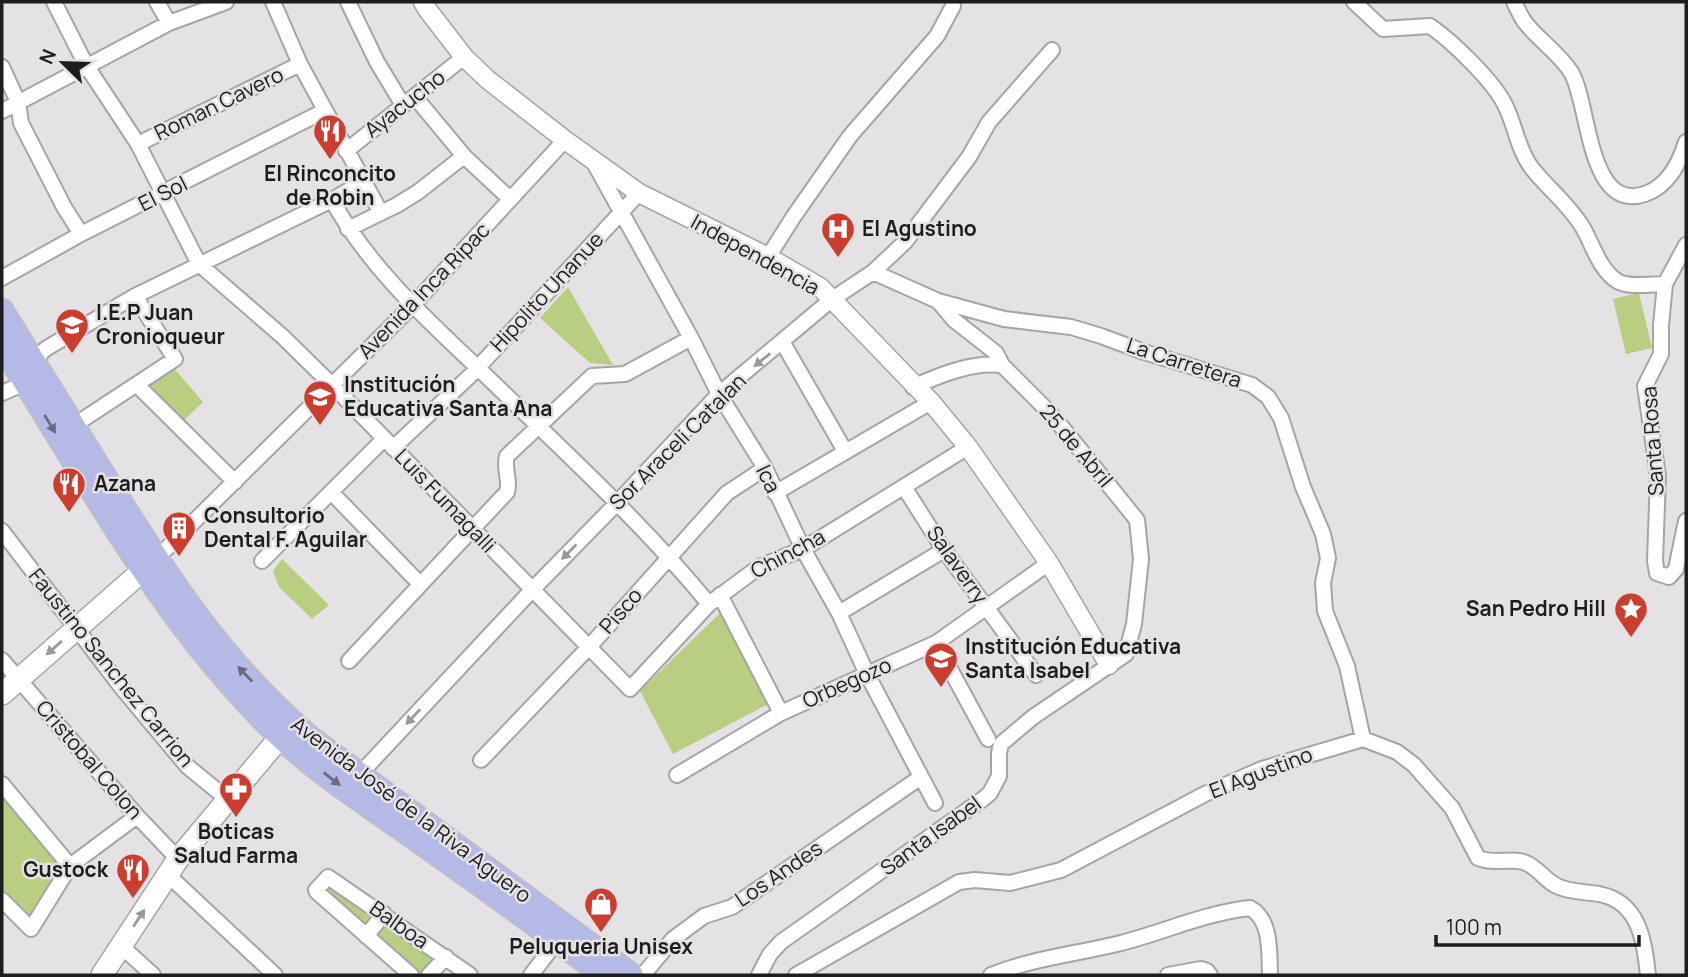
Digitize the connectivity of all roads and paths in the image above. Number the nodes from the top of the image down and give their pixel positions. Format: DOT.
graph roads {
  1 [pos="54,2"];
  2 [pos="157,2"];
  3 [pos="226,2"];
  4 [pos="273,2"];
  5 [pos="348,2"];
  6 [pos="424,2"];
  7 [pos="1354,2"];
  8 [pos="1514,2"];
  9 [pos="953,6"];
  10 [pos="169,23"];
  11 [pos="1052,50"];
  12 [pos="464,58"];
  13 [pos="300,64"];
  14 [pos="86,65"];
  15 [pos="2,67"];
  16 [pos="409,101"];
  17 [pos="18,102"];
  18 [pos="2,111"];
  19 [pos="324,111"];
  20 [pos="565,140"];
  21 [pos="1686,142"];
  22 [pos="138,144"];
  23 [pos="346,151"];
  24 [pos="464,156"];
  25 [pos="593,160"];
  26 [pos="362,182"];
  27 [pos="639,193"];
  28 [pos="164,194"];
  29 [pos="332,200"];
  30 [pos="510,200"];
  31 [pos="621,212"];
  32 [pos="381,213"];
  33 [pos="348,229"];
  34 [pos="81,234"];
  35 [pos="1686,246"];
  36 [pos="768,257"];
  37 [pos="199,264"];
  38 [pos="873,272"];
  39 [pos="2,278"];
  40 [pos="1665,284"];
  41 [pos="135,296"];
  42 [pos="831,300"];
  43 [pos="938,301"];
  44 [pos="412,306"];
  45 [pos="2,311"];
  46 [pos="691,338"];
  47 [pos="783,343"];
  48 [pos="2,345"];
  49 [pos="1002,365"];
  50 [pos="477,368"];
  51 [pos="29,371"];
  52 [pos="137,385"];
  53 [pos="332,385"];
  54 [pos="914,387"];
  55 [pos="2,393"];
  56 [pos="719,394"];
  57 [pos="930,402"];
  58 [pos="73,426"];
  59 [pos="538,428"];
  60 [pos="388,444"];
  61 [pos="968,447"];
  62 [pos="845,451"];
  63 [pos="765,468"];
  64 [pos="235,482"];
  65 [pos="904,488"];
  66 [pos="331,492"];
  67 [pos="775,493"];
  68 [pos="617,503"];
  69 [pos="1686,521"];
  70 [pos="471,529"];
  71 [pos="2,531"];
  72 [pos="803,549"];
  73 [pos="944,550"];
  74 [pos="669,556"];
  75 [pos="262,561"];
  76 [pos="1049,563"];
  77 [pos="149,565"];
  78 [pos="420,584"];
  79 [pos="532,590"];
  80 [pos="714,599"];
  81 [pos="986,607"];
  82 [pos="838,613"];
  83 [pos="1135,624"];
  84 [pos="76,627"];
  85 [pos="936,643"];
  86 [pos="589,647"];
  87 [pos="2,660"];
  88 [pos="349,661"];
  89 [pos="1109,664"];
  90 [pos="867,674"];
  91 [pos="1036,675"];
  92 [pos="19,679"];
  93 [pos="630,689"];
  94 [pos="2,695"];
  95 [pos="781,713"];
  96 [pos="286,729"];
  97 [pos="1363,738"];
  98 [pos="988,739"];
  99 [pos="481,760"];
  100 [pos="359,775"];
  101 [pos="677,775"];
  102 [pos="921,778"];
  103 [pos="3,788"];
  104 [pos="226,798"];
  105 [pos="935,803"];
  106 [pos="137,816"];
  107 [pos="70,866"];
  108 [pos="172,866"];
  109 [pos="2,900"];
  110 [pos="384,914"];
  111 [pos="366,936"];
  112 [pos="557,941"];
  113 [pos="121,946"];
  114 [pos="446,957"];
  115 [pos="102,975"];
  116 [pos="153,975"];
  117 [pos="275,975"];
  118 [pos="411,975"];
  119 [pos="429,975"];
  120 [pos="470,975"];
  121 [pos="531,975"];
  122 [pos="604,975"];
  123 [pos="631,975"];
  124 [pos="643,975"];
  125 [pos="760,975"];
  126 [pos="796,975"];
  127 [pos="991,975"];
  128 [pos="1168,975"];
  129 [pos="1210,975"];
  130 [pos="1270,975"];
  131 [pos="1648,975"];
  1 -- 14 [label="street, Luis Fumagalli"];
  2 -- 10 [label="street"];
  3 -- 10 [label="street"];
  4 -- 13 [label="street"];
  5 -- 16 [label="street"];
  6 -- 12 [label="street, Independencia"];
  7 -- 40 [label="street"];
  8 -- 21 [label="street"];
  9 -- 36 [label="street"];
  10 -- 14 [label="street"];
  11 -- 38 [label="street, Sor Araceli Catalan"];
  12 -- 16 [label="street, Ayacucho"];
  12 -- 20 [label="street, Independencia"];
  13 -- 19 [label="street"];
  13 -- 22 [label="street, Roman Cavero"];
  14 -- 17 [label="street"];
  14 -- 22 [label="street, Luis Fumagalli"];
  15 -- 17 [label="street"];
  16 -- 23 [label="street, Ayacucho"];
  16 -- 24 [label="street"];
  17 -- 18 [label="street"];
  17 -- 34 [label="street"];
  19 -- 23 [label="street"];
  19 -- 28 [label="street, El Sol"];
  20 -- 25 [label="street, Independencia"];
  20 -- 30 [label="street, Avenida Inca Ripac"];
  22 -- 28 [label="street, Luis Fumagalli"];
  23 -- 26 [label="street"];
  24 -- 30 [label="street"];
  24 -- 32 [label="street"];
  25 -- 27 [label="street, Independencia"];
  25 -- 31 [label="street, Ica"];
  26 -- 29 [label="street"];
  26 -- 32 [label="street"];
  27 -- 31 [label="street, Hipolito Unanue"];
  27 -- 36 [label="street, Independencia"];
  28 -- 34 [label="street, El Sol"];
  28 -- 37 [label="street, Luis Fumagalli"];
  29 -- 33 [label="street"];
  29 -- 37 [label="street"];
  30 -- 44 [label="street, Avenida Inca Ripac"];
  31 -- 46 [label="street, Ica"];
  31 -- 50 [label="street, Hipolito Unanue"];
  32 -- 33 [label="street"];
  33 -- 44 [label="street"];
  34 -- 39 [label="street, El Sol"];
  35 -- 40 [label="street, Santa Rosa"];
  36 -- 42 [label="street, Independencia"];
  37 -- 41 [label="street"];
  37 -- 53 [label="street, Luis Fumagalli"];
  38 -- 42 [label="street, Sor Araceli Catalan"];
  38 -- 43 [label="street, La Carretera"];
  40 -- 69 [label="street, Santa Rosa"];
  41 -- 51 [label="street"];
  41 -- 52 [label="street"];
  42 -- 47 [label="street, Sor Araceli Catalan"];
  42 -- 54 [label="street, Independencia"];
  43 -- 49 [label="street, 25 de Abril"];
  43 -- 97 [label="street, La Carretera"];
  44 -- 50 [label="street"];
  44 -- 53 [label="street, Avenida Inca Ripac"];
  45 -- 51 [label="main road, Avenida José de la Riva Aguero"];
  46 -- 56 [label="street, Ica"];
  46 -- 59 [label="street"];
  47 -- 56 [label="street, Sor Araceli Catalan, one-way"];
  47 -- 62 [label="street"];
  48 -- 51 [label="main road, Avenida José de la Riva Aguero"];
  49 -- 54 [label="street"];
  49 -- 83 [label="street, 25 de Abril"];
  50 -- 59 [label="street"];
  50 -- 60 [label="street, Hipolito Unanue"];
  51 -- 55 [label="street"];
  51 -- 58 [label="main road, Avenida José de la Riva Aguero"];
  51 -- 77 [label="main road, Avenida José de la Riva Aguero, one-way"];
  52 -- 58 [label="street"];
  52 -- 64 [label="street"];
  53 -- 60 [label="street, Luis Fumagalli"];
  53 -- 64 [label="street, Avenida Inca Ripac"];
  54 -- 57 [label="street, Independencia"];
  56 -- 63 [label="street, Ica"];
  56 -- 68 [label="street, Sor Araceli Catalan"];
  57 -- 61 [label="street, Independencia"];
  57 -- 62 [label="street"];
  58 -- 77 [label="main road, Avenida José de la Riva Aguero"];
  59 -- 68 [label="street"];
  59 -- 70 [label="street"];
  60 -- 66 [label="street, Hipolito Unanue"];
  60 -- 70 [label="street, Luis Fumagalli"];
  61 -- 65 [label="street, Chincha"];
  61 -- 76 [label="street, Independencia"];
  62 -- 67 [label="street"];
  63 -- 67 [label="street, Ica"];
  63 -- 74 [label="street, Pisco"];
  64 -- 77 [label="street, Avenida Inca Ripac"];
  65 -- 72 [label="street, Chincha"];
  65 -- 73 [label="street, Salaverry"];
  66 -- 75 [label="street, Hipolito Unanue"];
  66 -- 78 [label="street"];
  67 -- 72 [label="street, Ica"];
  68 -- 74 [label="street"];
  68 -- 79 [label="street, Sor Araceli Catalan, one-way"];
  70 -- 78 [label="street"];
  70 -- 79 [label="street, Luis Fumagalli"];
  71 -- 84 [label="street, Faustino Sanchez Carrion"];
  72 -- 80 [label="street, Chincha"];
  72 -- 82 [label="street, Ica"];
  73 -- 81 [label="street, Salaverry"];
  73 -- 82 [label="street"];
  74 -- 80 [label="street"];
  74 -- 86 [label="street, Pisco"];
  76 -- 81 [label="street, Orbegozo"];
  76 -- 89 [label="street, Independencia"];
  77 -- 84 [label="main road, Avenida Inca Ripac"];
  77 -- 96 [label="main road, Avenida José de la Riva Aguero"];
  78 -- 88 [label="street"];
  79 -- 86 [label="street, Luis Fumagalli"];
  79 -- 100 [label="street, Sor Araceli Catalan, one-way"];
  80 -- 93 [label="street, Chincha"];
  80 -- 95 [label="street"];
  81 -- 85 [label="street, Orbegozo"];
  81 -- 91 [label="street, Salaverry"];
  82 -- 90 [label="street, Ica"];
  83 -- 89 [label="street, Santa Isabel"];
  84 -- 92 [label="main road, Avenida Inca Ripac, one-way"];
  84 -- 104 [label="street, Faustino Sanchez Carrion"];
  85 -- 90 [label="street, Orbegozo"];
  85 -- 98 [label="street"];
  86 -- 93 [label="street, Luis Fumagalli"];
  86 -- 99 [label="street, Pisco"];
  87 -- 92 [label="street, Cristobal Colon"];
  89 -- 125 [label="street, Santa Isabel"];
  90 -- 95 [label="street, Orbegozo"];
  90 -- 102 [label="street, Ica"];
  92 -- 94 [label="main road, Avenida Inca Ripac"];
  92 -- 106 [label="street, Cristobal Colon"];
  95 -- 101 [label="street, Orbegozo"];
  96 -- 100 [label="main road, Avenida José de la Riva Aguero"];
  96 -- 104 [label="main road"];
  96 -- 112 [label="main road, Avenida José de la Riva Aguero, one-way"];
  97 -- 126 [label="street, El Agustino"];
  97 -- 131 [label="street"];
  100 -- 123 [label="main road, Avenida José de la Riva Aguero"];
  102 -- 105 [label="street, Ica"];
  102 -- 124 [label="street, Los Andes"];
  103 -- 107 [label="street"];
  104 -- 108 [label="main road"];
  106 -- 107 [label="street"];
  106 -- 108 [label="street, Cristobal Colon"];
  107 -- 109 [label="street"];
  113 -- 108 [label="main road, one-way"];
  108 -- 117 [label="street, Cristobal Colon"];
  110 -- 111 [label="street"];
  110 -- 111 [label="street, Balboa"];
  110 -- 114 [label="street, Balboa"];
  111 -- 118 [label="street"];
  112 -- 121 [label="street"];
  112 -- 122 [label="main road, Avenida José de la Riva Aguero"];
  113 -- 115 [label="main road"];
  113 -- 116 [label="street"];
  114 -- 119 [label="street"];
  114 -- 120 [label="street, Balboa"];
  127 -- 130 [label="street"];
  128 -- 129 [label="street"];
}
